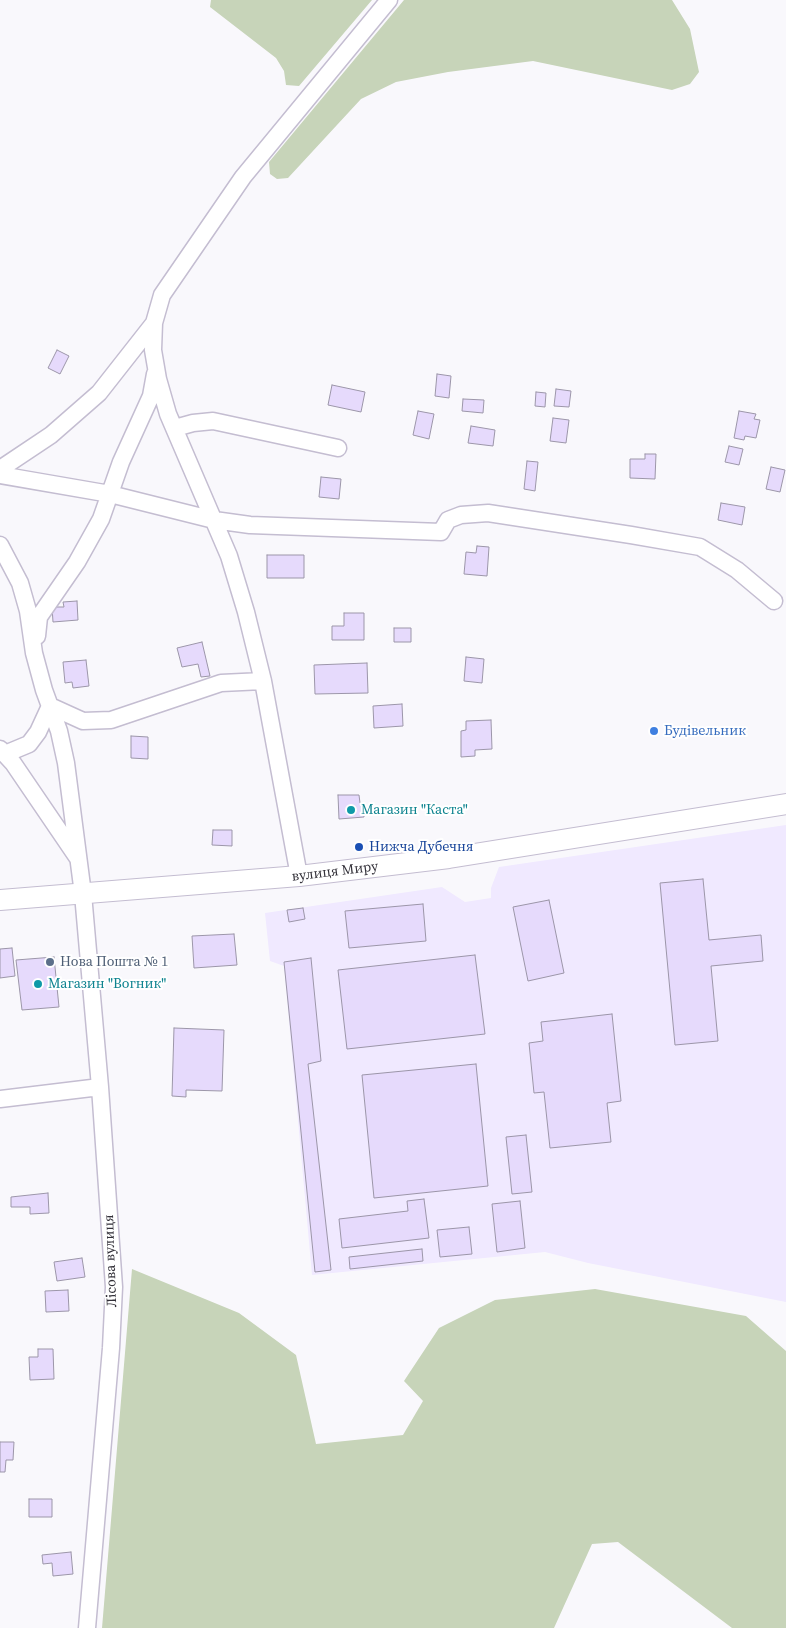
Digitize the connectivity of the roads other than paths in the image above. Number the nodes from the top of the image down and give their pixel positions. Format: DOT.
graph roads {
  1 [pos="389,0"];
  2 [pos="154,323"];
  3 [pos="156,368"];
  4 [pos="174,428"];
  5 [pos="338,448"];
  6 [pos="0,468"];
  7 [pos="0,475"];
  8 [pos="110,494"];
  9 [pos="214,520"];
  10 [pos="0,545"];
  11 [pos="774,601"];
  12 [pos="34,653"];
  13 [pos="263,681"];
  14 [pos="50,706"];
  15 [pos="2,751"];
  16 [pos="786,804"];
  17 [pos="79,859"];
  18 [pos="298,876"];
  19 [pos="83,894"];
  20 [pos="0,900"];
  21 [pos="100,1088"];
  22 [pos="0,1099"];
  23 [pos="87,1628"];
  1 -- 2 [label="street"];
  2 -- 3 [label="street"];
  2 -- 6 [label="street"];
  3 -- 4 [label="street"];
  3 -- 8 [label="street"];
  4 -- 5 [label="street"];
  4 -- 9 [label="street"];
  7 -- 8 [label="street"];
  8 -- 9 [label="street"];
  8 -- 12 [label="street"];
  9 -- 11 [label="street"];
  9 -- 13 [label="street"];
  10 -- 12 [label="street, Лісова вулиця"];
  12 -- 14 [label="street, Лісова вулиця"];
  13 -- 14 [label="street"];
  13 -- 18 [label="street"];
  14 -- 15 [label="street"];
  14 -- 17 [label="street, Лісова вулиця"];
  15 -- 17 [label="street"];
  16 -- 18 [label="main road, вулиця Миру"];
  17 -- 19 [label="street, Лісова вулиця"];
  18 -- 19 [label="main road, вулиця Миру"];
  19 -- 20 [label="main road, вулиця Миру"];
  19 -- 21 [label="street, Лісова вулиця"];
  21 -- 22 [label="street"];
  21 -- 23 [label="street, Лісова вулиця"];
}
